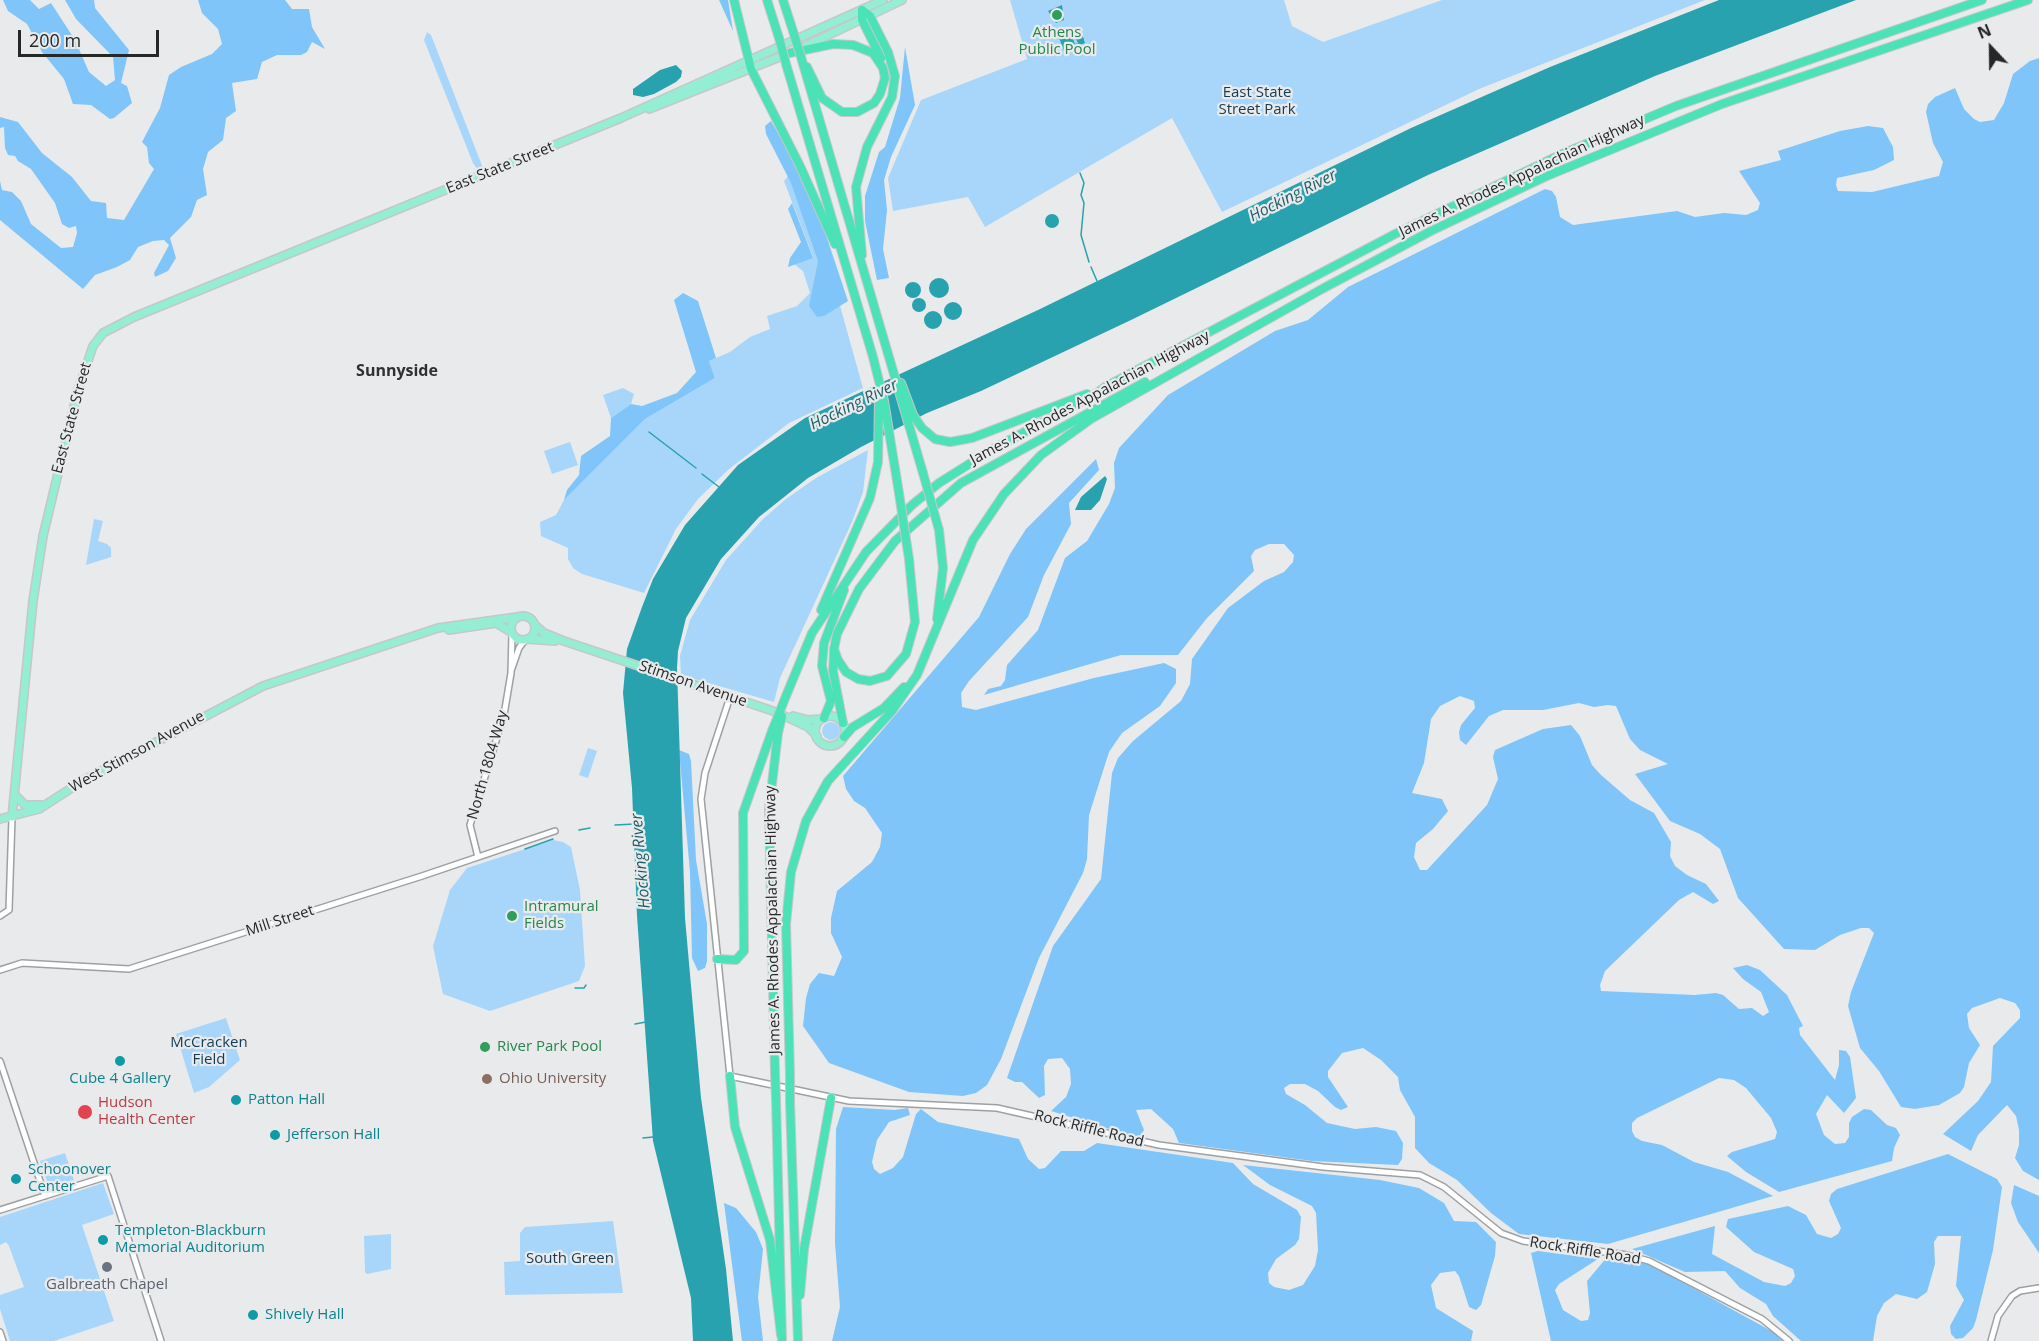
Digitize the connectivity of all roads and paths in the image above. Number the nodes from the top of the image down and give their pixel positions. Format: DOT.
graph roads {
  1 [pos="734,0"];
  2 [pos="767,0"];
  3 [pos="783,0"];
  4 [pos="884,0"];
  5 [pos="902,0"];
  6 [pos="1982,0"];
  7 [pos="2028,0"];
  8 [pos="862,10"];
  9 [pos="866,18"];
  10 [pos="790,53"];
  11 [pos="801,57"];
  12 [pos="748,60"];
  13 [pos="883,68"];
  14 [pos="751,69"];
  15 [pos="621,118"];
  16 [pos="864,272"];
  17 [pos="849,280"];
  18 [pos="1322,289"];
  19 [pos="888,353"];
  20 [pos="879,383"];
  21 [pos="1105,387"];
  22 [pos="854,566"];
  23 [pos="517,617"];
  24 [pos="535,625"];
  25 [pos="512,633"];
  26 [pos="812,633"];
  27 [pos="934,638"];
  28 [pos="526,640"];
  29 [pos="564,641"];
  30 [pos="834,649"];
  31 [pos="360,654"];
  32 [pos="922,664"];
  33 [pos="511,673"];
  34 [pos="730,697"];
  35 [pos="776,712"];
  36 [pos="823,719"];
  37 [pos="843,723"];
  38 [pos="775,732"];
  39 [pos="817,736"];
  40 [pos="844,737"];
  41 [pos="15,794"];
  42 [pos="49,803"];
  43 [pos="12,817"];
  44 [pos="0,819"];
  45 [pos="555,831"];
  46 [pos="478,857"];
  47 [pos="0,916"];
  48 [pos="717,959"];
  49 [pos="0,970"];
  50 [pos="0,1061"];
  51 [pos="730,1076"];
  52 [pos="831,1098"];
  53 [pos="45,1196"];
  54 [pos="0,1210"];
  55 [pos="2039,1288"];
  56 [pos="798,1315"];
  57 [pos="0,1332"];
  58 [pos="782,1338"];
  59 [pos="3,1341"];
  60 [pos="161,1341"];
  61 [pos="798,1341"];
  62 [pos="1789,1341"];
  63 [pos="1991,1341"];
  1 -- 12 [label="highway"];
  2 -- 17 [label="highway, bridge"];
  3 -- 11 [label="highway, bridge"];
  4 -- 8 [label="main road, East State Street"];
  5 -- 9 [label="main road, East State Street"];
  6 -- 21 [label="highway, James A. Rhodes Appalachian Highway"];
  7 -- 18 [label="highway, James A. Rhodes Appalachian Highway"];
  8 -- 9 [label="highway"];
  8 -- 12 [label="main road, East State Street"];
  9 -- 10 [label="main road, East State Street"];
  9 -- 13 [label="highway"];
  9 -- 16 [label="highway"];
  10 -- 13 [label="highway"];
  10 -- 14 [label="main road, East State Street"];
  11 -- 13 [label="highway"];
  11 -- 16 [label="highway"];
  12 -- 14 [label="highway"];
  12 -- 15 [label="main road, East State Street"];
  14 -- 15 [label="main road, East State Street"];
  14 -- 17 [label="highway"];
  15 -- 41 [label="main road, East State Street"];
  16 -- 19 [label="highway"];
  17 -- 20 [label="highway"];
  18 -- 27 [label="highway, James A. Rhodes Appalachian Highway"];
  18 -- 30 [label="highway"];
  19 -- 21 [label="highway"];
  19 -- 27 [label="highway, bridge"];
  20 -- 26 [label="highway"];
  20 -- 30 [label="highway, bridge"];
  21 -- 22 [label="highway, James A. Rhodes Appalachian Highway"];
  22 -- 26 [label="highway, James A. Rhodes Appalachian Highway"];
  22 -- 36 [label="highway"];
  23 -- 24 [label="main road"];
  23 -- 25 [label="main road"];
  23 -- 31 [label="main road"];
  24 -- 28 [label="main road"];
  24 -- 29 [label="main road, Stimson Avenue"];
  25 -- 28 [label="main road"];
  25 -- 31 [label="main road"];
  25 -- 33 [label="street, North 1804 Way"];
  26 -- 38 [label="highway, James A. Rhodes Appalachian Highway, bridge"];
  27 -- 32 [label="highway, James A. Rhodes Appalachian Highway"];
  28 -- 29 [label="main road, Stimson Avenue"];
  28 -- 33 [label="street, North 1804 Way"];
  29 -- 34 [label="main road, Stimson Avenue"];
  30 -- 37 [label="highway"];
  31 -- 42 [label="main road, West Stimson Avenue"];
  32 -- 40 [label="highway"];
  32 -- 56 [label="highway, James A. Rhodes Appalachian Highway, bridge"];
  33 -- 46 [label="street, North 1804 Way"];
  34 -- 35 [label="main road, Stimson Avenue"];
  34 -- 48 [label="street"];
  35 -- 36 [label="main road"];
  35 -- 39 [label="main road, Stimson Avenue"];
  36 -- 37 [label="main road"];
  36 -- 39 [label="main road"];
  37 -- 40 [label="main road"];
  38 -- 48 [label="highway"];
  38 -- 58 [label="highway, James A. Rhodes Appalachian Highway, bridge"];
  39 -- 40 [label="main road"];
  41 -- 42 [label="main road"];
  41 -- 43 [label="main road, East State Street"];
  42 -- 43 [label="main road, West Stimson Avenue"];
  43 -- 44 [label="main road, West Stimson Avenue"];
  43 -- 47 [label="street, East State Street"];
  45 -- 46 [label="street, Mill Street"];
  46 -- 49 [label="street, Mill Street"];
  48 -- 51 [label="street"];
  50 -- 53 [label="street"];
  51 -- 52 [label="street, Rock Riffle Road"];
  51 -- 58 [label="highway"];
  52 -- 56 [label="highway"];
  52 -- 62 [label="street, Rock Riffle Road"];
  53 -- 54 [label="street"];
  53 -- 60 [label="street"];
  55 -- 63 [label="street"];
  56 -- 61 [label="highway, James A. Rhodes Appalachian Highway"];
  57 -- 59 [label="street"];
}
